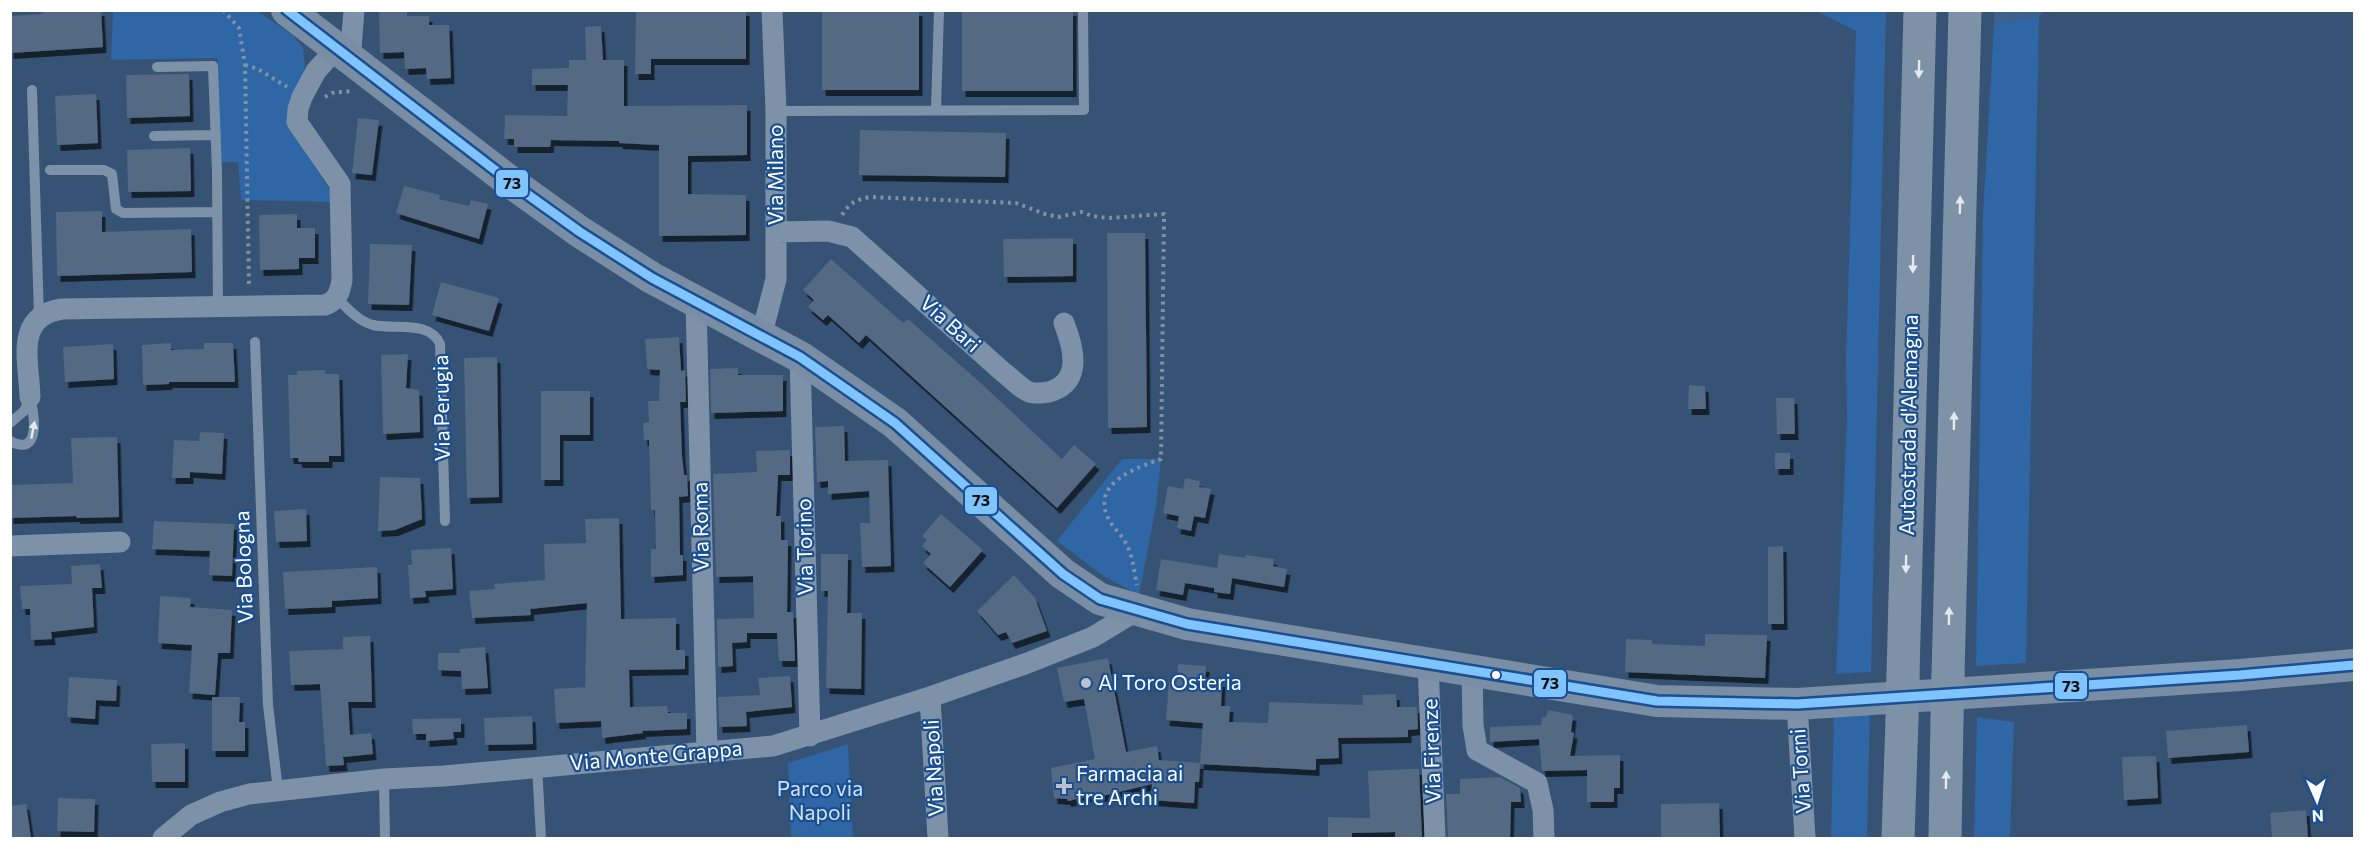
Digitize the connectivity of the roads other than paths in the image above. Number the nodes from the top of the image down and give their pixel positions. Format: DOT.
graph roads {
  1 [pos="287,10"];
  2 [pos="354,10"];
  3 [pos="772,10"];
  4 [pos="939,10"];
  5 [pos="1083,10"];
  6 [pos="1920,10"];
  7 [pos="1965,10"];
  8 [pos="343,55"];
  9 [pos="157,67"];
  10 [pos="32,90"];
  11 [pos="936,110"];
  12 [pos="776,111"];
  13 [pos="216,135"];
  14 [pos="154,136"];
  15 [pos="50,170"];
  16 [pos="217,212"];
  17 [pos="776,232"];
  18 [pos="336,297"];
  19 [pos="696,302"];
  20 [pos="218,307"];
  21 [pos="39,317"];
  22 [pos="1064,323"];
  23 [pos="760,337"];
  24 [pos="255,342"];
  25 [pos="800,357"];
  26 [pos="30,398"];
  27 [pos="10,423"];
  28 [pos="10,441"];
  29 [pos="445,521"];
  30 [pos="120,542"];
  31 [pos="10,546"];
  32 [pos="1136,610"];
  33 [pos="1428,663"];
  34 [pos="2355,665"];
  35 [pos="1472,670"];
  36 [pos="930,698"];
  37 [pos="1797,704"];
  38 [pos="810,736"];
  39 [pos="707,752"];
  40 [pos="537,766"];
  41 [pos="384,779"];
  42 [pos="278,790"];
  43 [pos="163,838"];
  44 [pos="385,838"];
  45 [pos="541,838"];
  46 [pos="938,838"];
  47 [pos="1435,838"];
  48 [pos="1544,838"];
  49 [pos="1805,838"];
  50 [pos="1898,838"];
  51 [pos="1945,838"];
  1 -- 8 [label="main road, Via Torni"];
  2 -- 8 [label="street"];
  3 -- 12 [label="street, Via Milano"];
  4 -- 11 [label="lane"];
  5 -- 11 [label="lane"];
  6 -- 50 [label="highway, Autostrada d'Alemagna, one-way, bridge"];
  51 -- 7 [label="highway, one-way, bridge"];
  8 -- 18 [label="street"];
  8 -- 19 [label="main road, Via Torni"];
  9 -- 13 [label="lane"];
  10 -- 21 [label="lane"];
  11 -- 12 [label="lane"];
  12 -- 17 [label="street, Via Milano"];
  13 -- 14 [label="lane"];
  13 -- 16 [label="lane"];
  15 -- 16 [label="lane"];
  16 -- 20 [label="lane"];
  17 -- 22 [label="street, Via Bari"];
  17 -- 23 [label="street, Via Milano"];
  18 -- 20 [label="street"];
  18 -- 29 [label="lane, Via Perugia"];
  19 -- 23 [label="main road, Via Torni"];
  19 -- 39 [label="street, Via Roma"];
  20 -- 21 [label="street"];
  21 -- 26 [label="street"];
  23 -- 25 [label="main road, Via Torni"];
  24 -- 42 [label="lane, Via Bologna"];
  25 -- 32 [label="main road, Via Torni"];
  25 -- 38 [label="street, Via Torino"];
  26 -- 27 [label="lane"];
  28 -- 26 [label="lane, one-way"];
  30 -- 31 [label="street"];
  32 -- 33 [label="main road, Via Torni"];
  32 -- 36 [label="street, Via Monte Grappa"];
  33 -- 35 [label="main road, Via Torni"];
  33 -- 47 [label="street, Via Firenze"];
  34 -- 37 [label="main road, Via Torni"];
  35 -- 37 [label="main road, Via Torni"];
  35 -- 48 [label="street"];
  36 -- 38 [label="street, Via Monte Grappa"];
  36 -- 46 [label="street, Via Napoli"];
  37 -- 49 [label="street, Via Torni"];
  38 -- 39 [label="street, Via Monte Grappa"];
  39 -- 40 [label="street, Via Monte Grappa"];
  40 -- 41 [label="street, Via Monte Grappa"];
  40 -- 45 [label="lane"];
  41 -- 42 [label="street, Via Monte Grappa"];
  41 -- 44 [label="lane"];
  42 -- 43 [label="street, Via Monte Grappa"];
}
